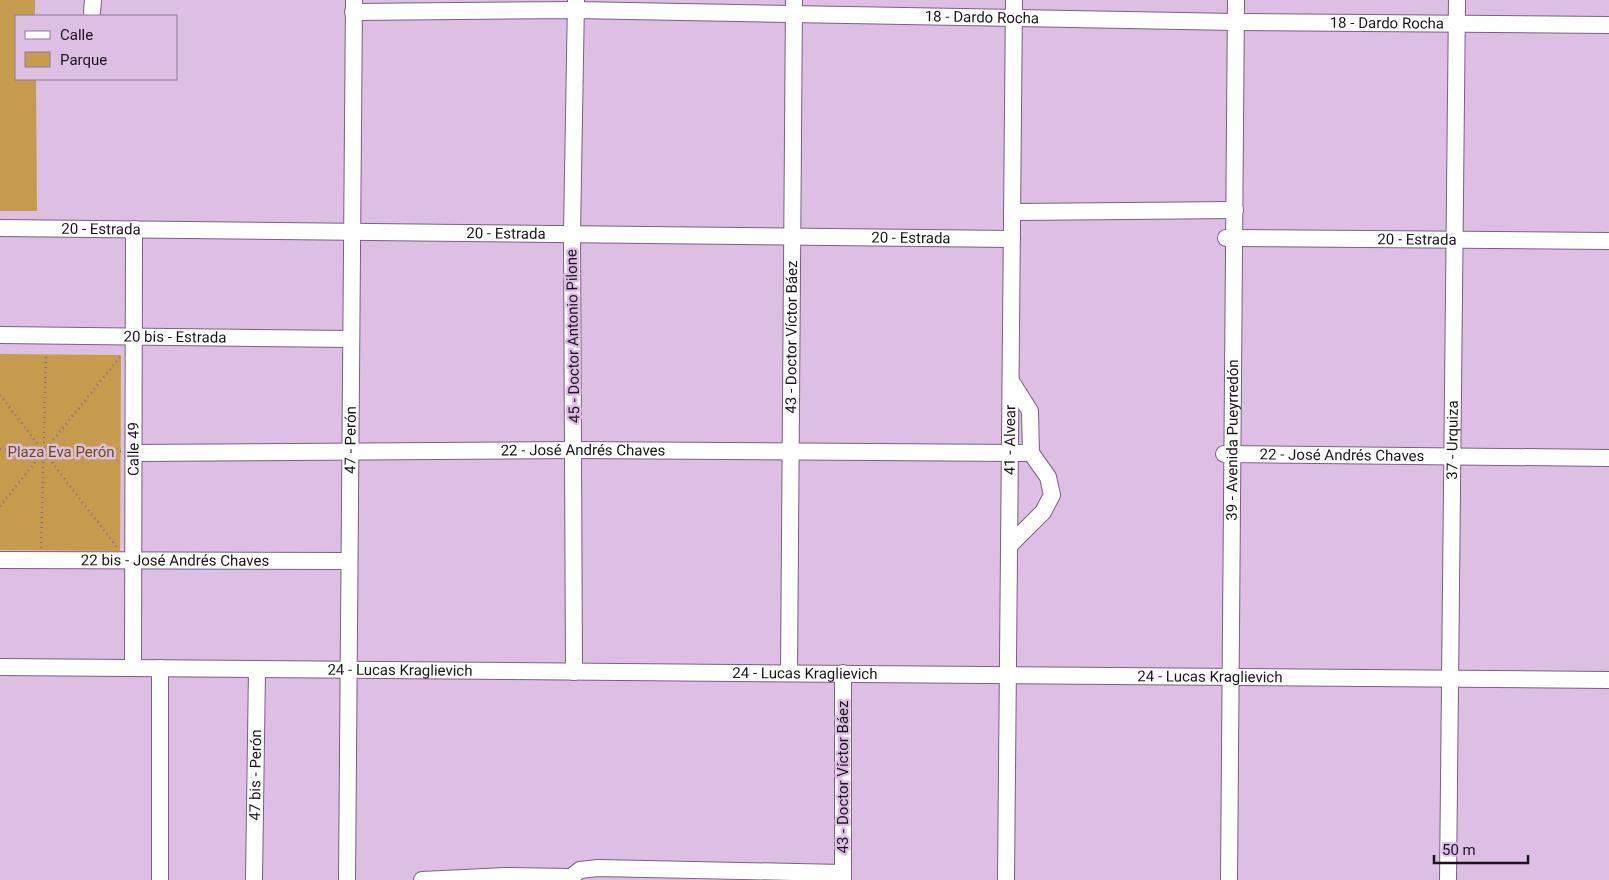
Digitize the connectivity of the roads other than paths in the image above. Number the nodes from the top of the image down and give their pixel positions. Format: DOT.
graph roads {
  1 [pos="1014,0"];
  2 [pos="1228,0"];
  3 [pos="1236,0"];
  4 [pos="1458,0"];
  5 [pos="576,5"];
  6 [pos="354,6"];
  7 [pos="794,7"];
  8 [pos="1014,19"];
  9 [pos="1232,22"];
  10 [pos="1457,24"];
  11 [pos="1609,25"];
  12 [pos="1230,210"];
  13 [pos="1012,212"];
  14 [pos="0,228"];
  15 [pos="134,229"];
  16 [pos="352,232"];
  17 [pos="572,233"];
  18 [pos="792,237"];
  19 [pos="1230,238"];
  20 [pos="1012,239"];
  21 [pos="1455,240"];
  22 [pos="1609,241"];
  23 [pos="0,336"];
  24 [pos="134,337"];
  25 [pos="351,338"];
  26 [pos="1011,381"];
  27 [pos="574,450"];
  28 [pos="134,453"];
  29 [pos="350,453"];
  30 [pos="791,453"];
  31 [pos="1010,453"];
  32 [pos="1031,453"];
  33 [pos="1229,454"];
  34 [pos="1452,456"];
  35 [pos="1609,458"];
  36 [pos="1009,546"];
  37 [pos="0,560"];
  38 [pos="134,561"];
  39 [pos="349,562"];
  40 [pos="0,667"];
  41 [pos="133,668"];
  42 [pos="160,668"];
  43 [pos="257,669"];
  44 [pos="348,670"];
  45 [pos="574,672"];
  46 [pos="789,673"];
  47 [pos="843,673"];
  48 [pos="1008,675"];
  49 [pos="1227,677"];
  50 [pos="1450,678"];
  51 [pos="1609,680"];
  52 [pos="572,876"];
  53 [pos="843,876"];
  54 [pos="160,880"];
  55 [pos="254,880"];
  56 [pos="346,880"];
  57 [pos="422,880"];
  58 [pos="1006,880"];
  59 [pos="1221,880"];
  60 [pos="1229,880"];
  61 [pos="1448,880"];
  1 -- 8 [label="street, 41 - Alvear"];
  2 -- 9 [label="street, 39 - Avenida Pueyrredón"];
  3 -- 9 [label="street, 39 - Avenida Pueyrredón"];
  4 -- 10 [label="street, 37 - Urquiza"];
  5 -- 6 [label="street, 18 - Dardo Rocha"];
  5 -- 7 [label="street, 18 - Dardo Rocha"];
  5 -- 17 [label="street, 45 - Doctor Antonio Pilone"];
  6 -- 16 [label="street, 47 - Perón"];
  7 -- 8 [label="street, 18 - Dardo Rocha"];
  7 -- 18 [label="street, 43 - Doctor Víctor Báez"];
  8 -- 9 [label="street, 18 - Dardo Rocha"];
  8 -- 13 [label="street, 41 - Alvear"];
  9 -- 10 [label="street, 18 - Dardo Rocha"];
  9 -- 12 [label="street, 39 - Avenida Pueyrredón"];
  10 -- 11 [label="street, 18 - Dardo Rocha"];
  10 -- 21 [label="street, 37 - Urquiza"];
  12 -- 13 [label="street"];
  12 -- 19 [label="street, 39 - Avenida Pueyrredón"];
  13 -- 20 [label="street, 41 - Alvear"];
  14 -- 15 [label="street, 20 - Estrada"];
  15 -- 16 [label="street, 20 - Estrada"];
  15 -- 24 [label="street, Calle 49"];
  16 -- 17 [label="street, 20 - Estrada"];
  16 -- 25 [label="street, 47 - Perón"];
  17 -- 18 [label="street, 20 - Estrada"];
  17 -- 27 [label="street, 45 - Doctor Antonio Pilone"];
  18 -- 20 [label="street, 20 - Estrada"];
  18 -- 30 [label="street, 43 - Doctor Víctor Báez"];
  19 -- 21 [label="street, 20 - Estrada"];
  19 -- 33 [label="street, 39 - Avenida Pueyrredón"];
  20 -- 26 [label="street, 41 - Alvear"];
  21 -- 22 [label="street, 20 - Estrada"];
  21 -- 34 [label="street, 37 - Urquiza"];
  23 -- 24 [label="street, 20 bis - Estrada"];
  24 -- 25 [label="street, 20 bis - Estrada"];
  24 -- 28 [label="street, Calle 49"];
  25 -- 29 [label="street, 47 - Perón"];
  26 -- 31 [label="street, 41 - Alvear"];
  26 -- 32 [label="street"];
  27 -- 29 [label="street, 22 - José Andrés Chaves"];
  27 -- 30 [label="street, 22 - José Andrés Chaves"];
  27 -- 45 [label="street, 45 - Doctor Antonio Pilone"];
  28 -- 29 [label="street, 22 - José Andrés Chaves"];
  28 -- 38 [label="street, Calle 49"];
  29 -- 39 [label="street, 47 - Perón"];
  30 -- 31 [label="street, 22 - José Andrés Chaves"];
  30 -- 46 [label="street, 43 - Doctor Víctor Báez"];
  31 -- 32 [label="street, 22 - José Andrés Chaves"];
  31 -- 36 [label="street, 41 - Alvear"];
  32 -- 36 [label="street"];
  33 -- 34 [label="street, 22 - José Andrés Chaves"];
  33 -- 49 [label="street, 39 - Avenida Pueyrredón"];
  34 -- 35 [label="street, 22 - José Andrés Chaves"];
  34 -- 50 [label="street, 37 - Urquiza"];
  36 -- 48 [label="street, 41 - Alvear"];
  37 -- 38 [label="street, 22 bis - José Andrés Chaves"];
  38 -- 39 [label="street, 22 bis - José Andrés Chaves"];
  38 -- 41 [label="street, Calle 49"];
  39 -- 44 [label="street, 47 - Perón"];
  40 -- 41 [label="street, 24 - Lucas Kraglievich"];
  41 -- 42 [label="street, 24 - Lucas Kraglievich"];
  42 -- 43 [label="street, 24 - Lucas Kraglievich"];
  42 -- 54 [label="street"];
  43 -- 44 [label="street, 24 - Lucas Kraglievich"];
  43 -- 55 [label="street, 47 bis - Perón"];
  44 -- 45 [label="street, 24 - Lucas Kraglievich"];
  44 -- 56 [label="street, 47 - Perón"];
  45 -- 46 [label="street, 24 - Lucas Kraglievich"];
  46 -- 47 [label="street, 24 - Lucas Kraglievich"];
  47 -- 48 [label="street, 24 - Lucas Kraglievich"];
  47 -- 53 [label="street, 43 - Doctor Víctor Báez"];
  48 -- 49 [label="street, 24 - Lucas Kraglievich"];
  48 -- 58 [label="street, 41 - Alvear"];
  49 -- 50 [label="street, 24 - Lucas Kraglievich"];
  49 -- 59 [label="street, 39 - Avenida Pueyrredón"];
  49 -- 60 [label="street, 39 - Avenida Pueyrredón"];
  50 -- 51 [label="street, 24 - Lucas Kraglievich"];
  50 -- 61 [label="street, 37 - Urquiza"];
  52 -- 53 [label="street"];
  52 -- 57 [label="street"];
}
